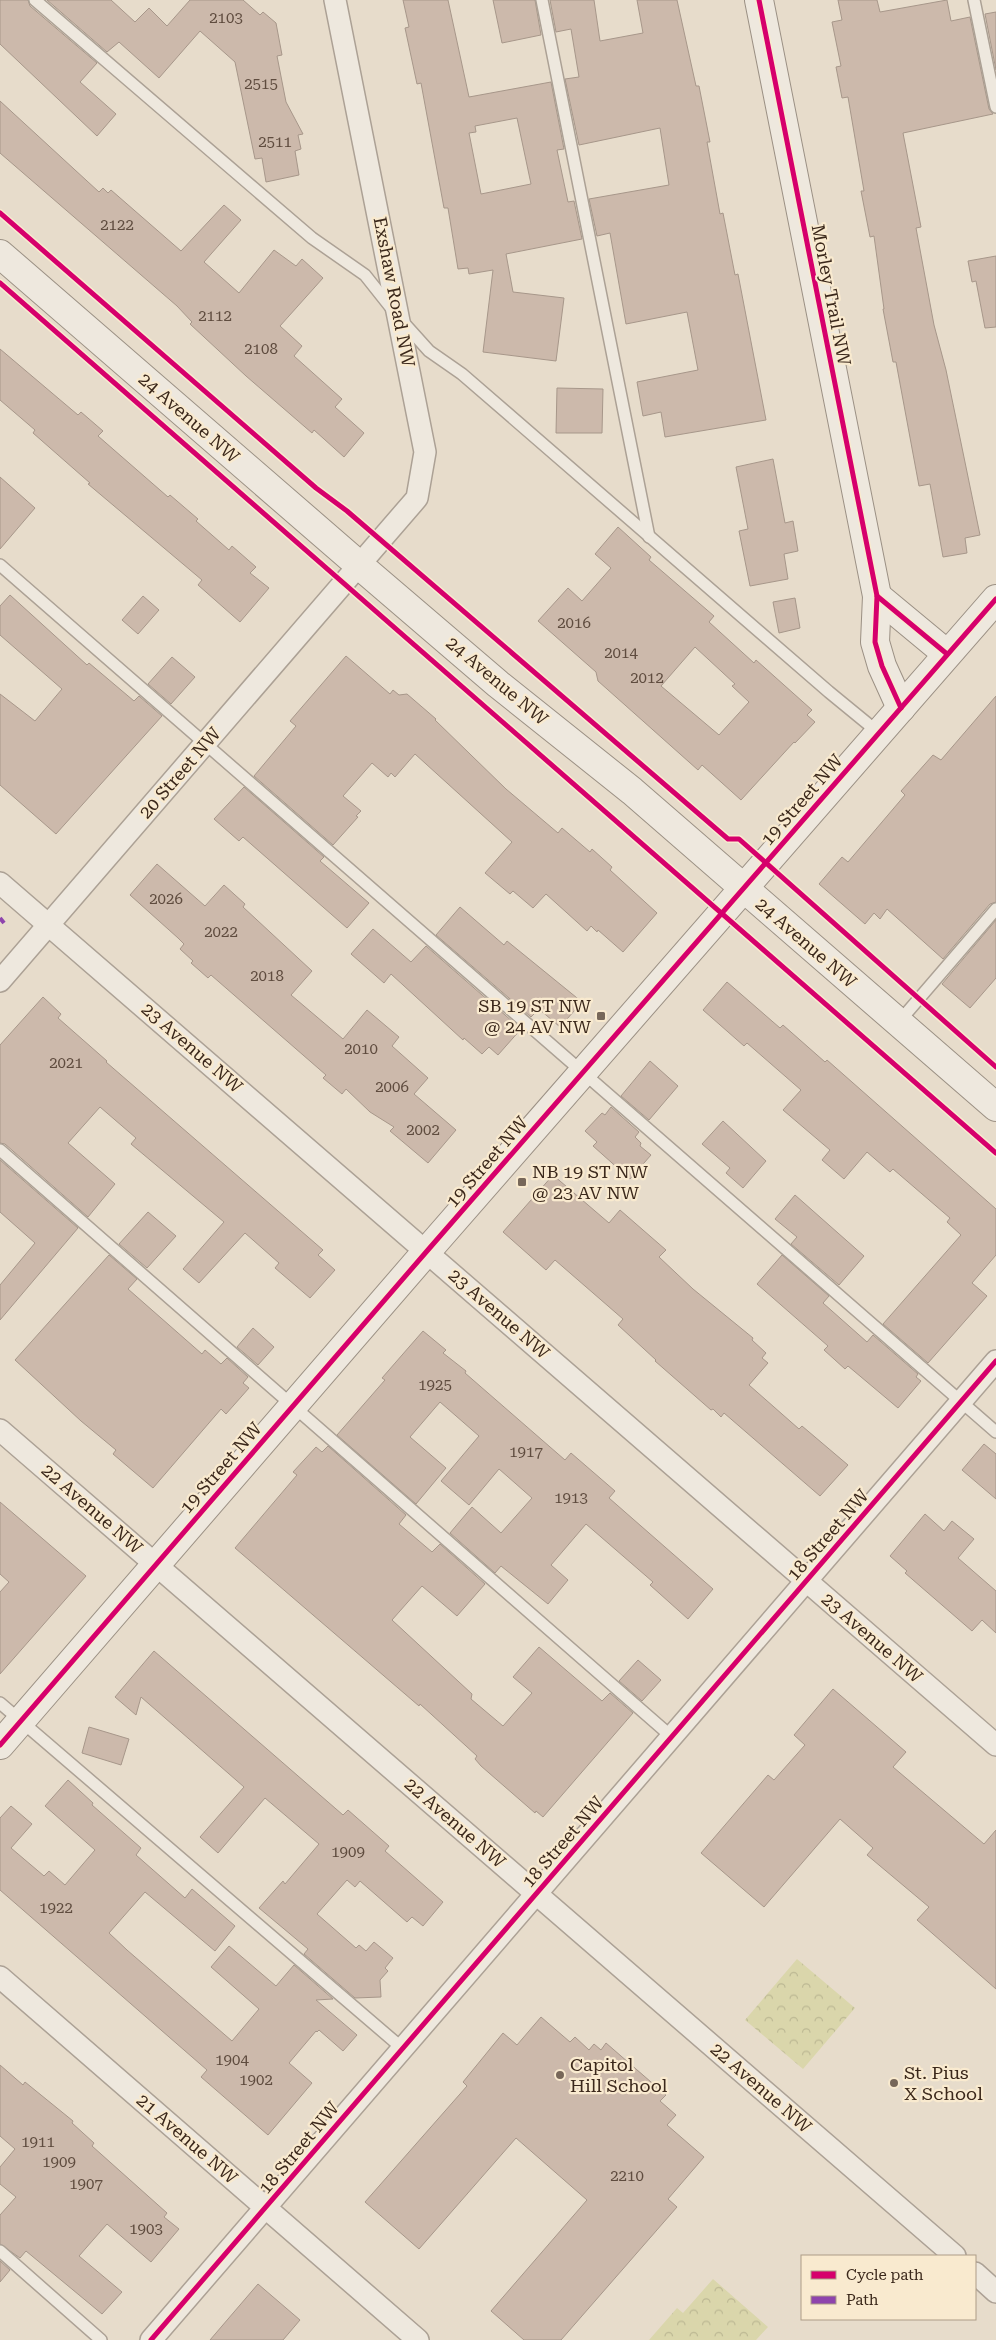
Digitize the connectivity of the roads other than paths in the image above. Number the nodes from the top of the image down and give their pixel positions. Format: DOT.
graph roads {
  1 [pos="35,0"];
  2 [pos="335,0"];
  3 [pos="542,0"];
  4 [pos="759,0"];
  5 [pos="974,0"];
  6 [pos="996,107"];
  7 [pos="0,254"];
  8 [pos="399,318"];
  9 [pos="649,537"];
  10 [pos="0,565"];
  11 [pos="359,565"];
  12 [pos="877,596"];
  13 [pos="996,599"];
  14 [pos="947,654"];
  15 [pos="901,708"];
  16 [pos="879,733"];
  17 [pos="205,744"];
  18 [pos="0,883"];
  19 [pos="743,888"];
  20 [pos="996,909"];
  21 [pos="49,925"];
  22 [pos="0,981"];
  23 [pos="898,1023"];
  24 [pos="583,1073"];
  25 [pos="996,1107"];
  26 [pos="0,1150"];
  27 [pos="427,1251"];
  28 [pos="996,1361"];
  29 [pos="962,1402"];
  30 [pos="293,1407"];
  31 [pos="0,1430"];
  32 [pos="996,1432"];
  33 [pos="156,1565"];
  34 [pos="807,1581"];
  35 [pos="0,1703"];
  36 [pos="21,1721"];
  37 [pos="672,1737"];
  38 [pos="0,1745"];
  39 [pos="996,1745"];
  40 [pos="537,1893"];
  41 [pos="0,1977"];
  42 [pos="402,2048"];
  43 [pos="266,2208"];
  44 [pos="0,2251"];
  45 [pos="954,2255"];
  46 [pos="976,2274"];
  47 [pos="996,2292"];
  48 [pos="101,2340"];
  49 [pos="151,2340"];
  50 [pos="418,2340"];
  1 -- 8 [label="lane"];
  2 -- 8 [label="street, Exshaw Road NW"];
  3 -- 9 [label="lane"];
  4 -- 12 [label="street, Morley Trail NW"];
  5 -- 6 [label="lane"];
  7 -- 11 [label="street, 24 Avenue NW"];
  8 -- 9 [label="lane"];
  8 -- 11 [label="street, Exshaw Road NW"];
  9 -- 16 [label="lane"];
  10 -- 17 [label="lane"];
  11 -- 17 [label="street, 20 Street NW"];
  11 -- 19 [label="street, 24 Avenue NW"];
  12 -- 14 [label="street"];
  12 -- 15 [label="street, Morley Trail NW"];
  13 -- 14 [label="street, 19 Street NW"];
  14 -- 15 [label="street, 19 Street NW"];
  15 -- 16 [label="street, 19 Street NW"];
  16 -- 19 [label="street, 19 Street NW"];
  17 -- 21 [label="street, 20 Street NW"];
  17 -- 24 [label="lane"];
  18 -- 21 [label="street, 23 Avenue NW"];
  19 -- 23 [label="street, 24 Avenue NW"];
  19 -- 24 [label="street, 19 Street NW"];
  20 -- 23 [label="lane"];
  21 -- 22 [label="street, 20 Street NW"];
  21 -- 27 [label="street, 23 Avenue NW"];
  23 -- 25 [label="street, 24 Avenue NW"];
  24 -- 27 [label="street, 19 Street NW"];
  24 -- 29 [label="lane"];
  26 -- 30 [label="lane"];
  27 -- 30 [label="street, 19 Street NW"];
  27 -- 34 [label="street, 23 Avenue NW"];
  28 -- 29 [label="street, 18 Street NW"];
  29 -- 32 [label="lane"];
  29 -- 34 [label="street, 18 Street NW"];
  30 -- 33 [label="street, 19 Street NW"];
  30 -- 37 [label="lane"];
  31 -- 33 [label="street, 22 Avenue NW"];
  33 -- 36 [label="street, 19 Street NW"];
  33 -- 40 [label="street, 22 Avenue NW"];
  34 -- 37 [label="street, 18 Street NW"];
  34 -- 39 [label="street, 23 Avenue NW"];
  35 -- 36 [label="lane"];
  36 -- 38 [label="street, 19 Street NW"];
  36 -- 42 [label="lane"];
  37 -- 40 [label="street, 18 Street NW"];
  40 -- 42 [label="street, 18 Street NW"];
  40 -- 45 [label="street, 22 Avenue NW"];
  41 -- 43 [label="street, 21 Avenue NW"];
  42 -- 43 [label="street, 18 Street NW"];
  43 -- 49 [label="street, 18 Street NW"];
  43 -- 50 [label="street, 21 Avenue NW"];
  44 -- 48 [label="lane"];
  46 -- 47 [label="street"];
}
